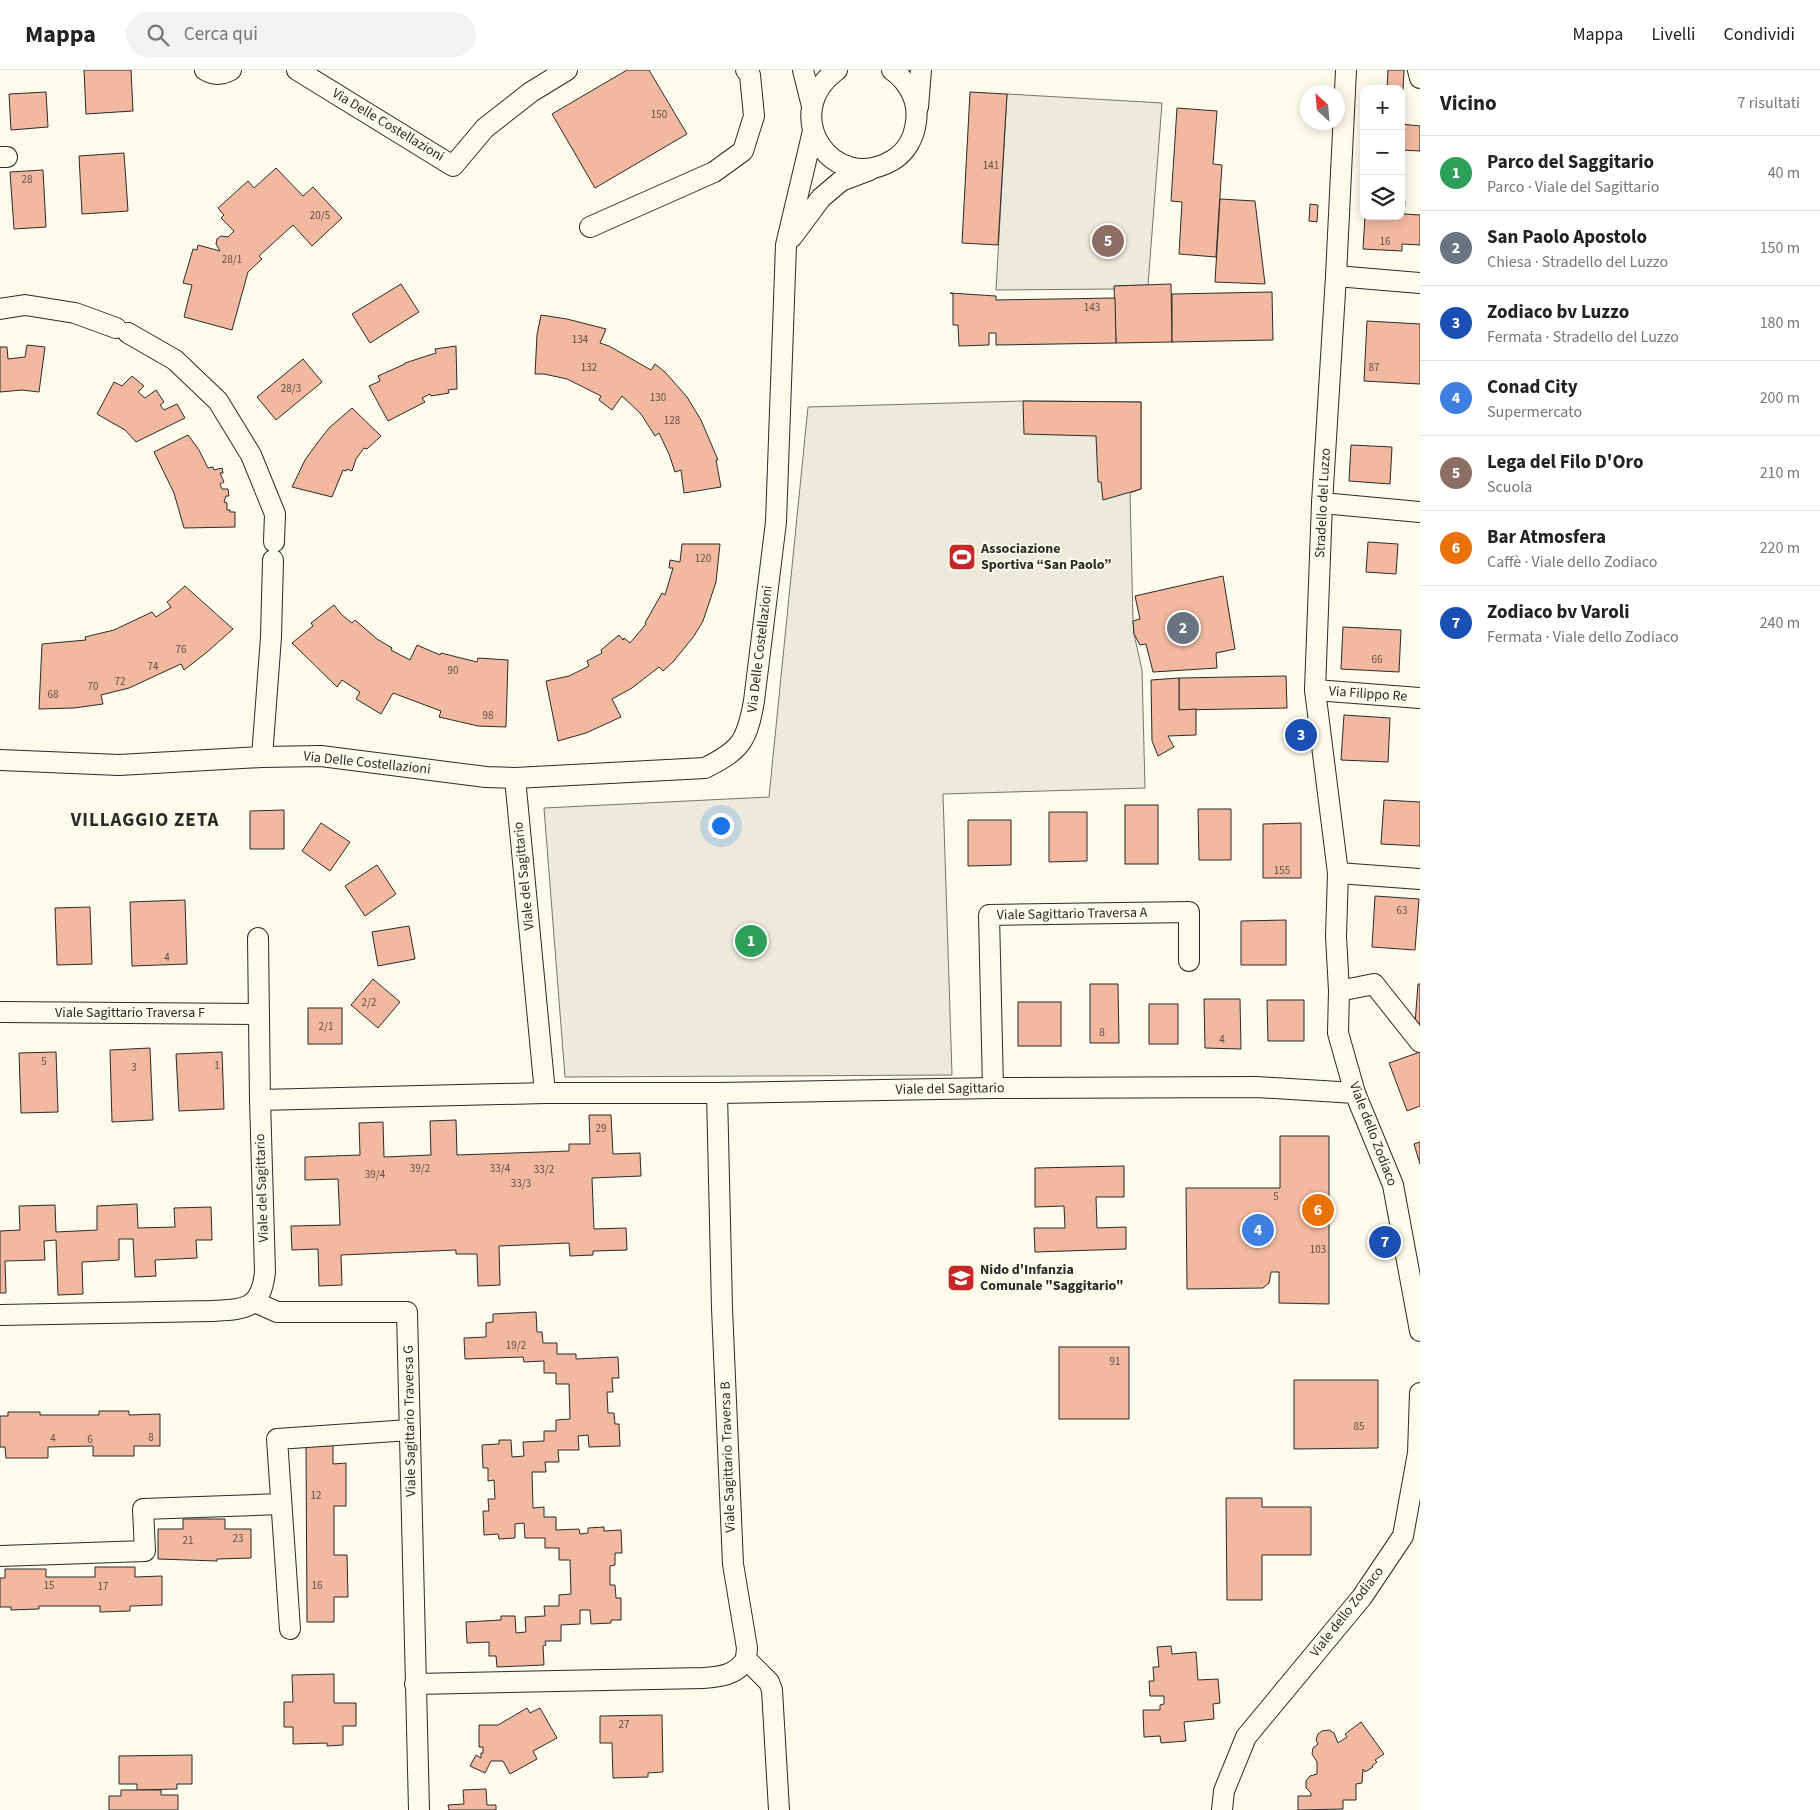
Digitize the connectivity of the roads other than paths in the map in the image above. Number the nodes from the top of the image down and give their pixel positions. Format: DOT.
graph roads {
  1 [pos="204,70"];
  2 [pos="231,70"];
  3 [pos="297,70"];
  4 [pos="566,70"];
  5 [pos="746,70"];
  6 [pos="803,70"];
  7 [pos="837,70"];
  8 [pos="892,70"];
  9 [pos="921,70"];
  10 [pos="1346,70"];
  11 [pos="1418,70"];
  12 [pos="1420,78"];
  13 [pos="812,106"];
  14 [pos="918,114"];
  15 [pos="813,131"];
  16 [pos="884,164"];
  17 [pos="590,227"];
  18 [pos="786,245"];
  19 [pos="1336,276"];
  20 [pos="1420,283"];
  21 [pos="0,309"];
  22 [pos="1322,502"];
  23 [pos="1420,512"];
  24 [pos="1315,690"];
  25 [pos="1420,698"];
  26 [pos="262,757"];
  27 [pos="0,760"];
  28 [pos="515,778"];
  29 [pos="1338,873"];
  30 [pos="1420,879"];
  31 [pos="1336,936"];
  32 [pos="258,938"];
  33 [pos="1189,961"];
  34 [pos="1339,990"];
  35 [pos="0,1012"];
  36 [pos="259,1014"];
  37 [pos="1420,1042"];
  38 [pos="993,1088"];
  39 [pos="545,1093"];
  40 [pos="717,1093"];
  41 [pos="1355,1093"];
  42 [pos="260,1100"];
  43 [pos="255,1302"];
  44 [pos="0,1315"];
  45 [pos="1420,1331"];
  46 [pos="1420,1393"];
  47 [pos="410,1430"];
  48 [pos="281,1504"];
  49 [pos="0,1556"];
  50 [pos="290,1629"];
  51 [pos="746,1658"];
  52 [pos="415,1684"];
  53 [pos="419,1810"];
  54 [pos="779,1810"];
  55 [pos="1222,1810"];
  1 -- 2 [label="street"];
  3 -- 4 [label="street, Via Delle Costellazioni"];
  5 -- 17 [label="street"];
  6 -- 13 [label="street"];
  7 -- 13 [label="street"];
  8 -- 14 [label="street"];
  9 -- 14 [label="street"];
  10 -- 19 [label="street, Stradello del Luzzo"];
  11 -- 12 [label="street"];
  13 -- 15 [label="street"];
  14 -- 16 [label="street"];
  15 -- 16 [label="street"];
  15 -- 18 [label="street, Via Delle Costellazioni"];
  16 -- 18 [label="street"];
  18 -- 28 [label="street, Via Delle Costellazioni"];
  19 -- 20 [label="street"];
  19 -- 22 [label="street, Stradello del Luzzo"];
  21 -- 26 [label="street"];
  22 -- 23 [label="street"];
  22 -- 24 [label="street, Stradello del Luzzo"];
  24 -- 25 [label="street, Via Filippo Re"];
  24 -- 29 [label="street, Stradello del Luzzo"];
  26 -- 27 [label="street, Via Delle Costellazioni"];
  26 -- 28 [label="street, Via Delle Costellazioni"];
  28 -- 39 [label="street, Viale del Sagittario"];
  29 -- 30 [label="street"];
  29 -- 31 [label="street, Stradello del Luzzo"];
  31 -- 34 [label="street, Viale dello Zodiaco"];
  32 -- 36 [label="street"];
  33 -- 38 [label="street, Viale Sagittario Traversa A"];
  34 -- 37 [label="street"];
  34 -- 41 [label="street, Viale dello Zodiaco"];
  35 -- 36 [label="street, Viale Sagittario Traversa F"];
  36 -- 42 [label="street"];
  38 -- 40 [label="street, Viale del Sagittario"];
  38 -- 41 [label="street, Viale del Sagittario"];
  39 -- 40 [label="street, Viale del Sagittario"];
  39 -- 42 [label="street, Viale del Sagittario"];
  40 -- 51 [label="street, Viale Sagittario Traversa B"];
  41 -- 45 [label="street, Viale dello Zodiaco"];
  42 -- 43 [label="street, Viale del Sagittario"];
  43 -- 44 [label="street"];
  43 -- 47 [label="street, Viale Sagittario Traversa G"];
  46 -- 55 [label="street, Viale dello Zodiaco"];
  47 -- 48 [label="street"];
  47 -- 52 [label="street, Viale Sagittario Traversa G"];
  48 -- 49 [label="street"];
  48 -- 50 [label="street"];
  51 -- 52 [label="street"];
  51 -- 54 [label="street"];
  52 -- 53 [label="street, Viale Sagittario Traversa G"];
}
